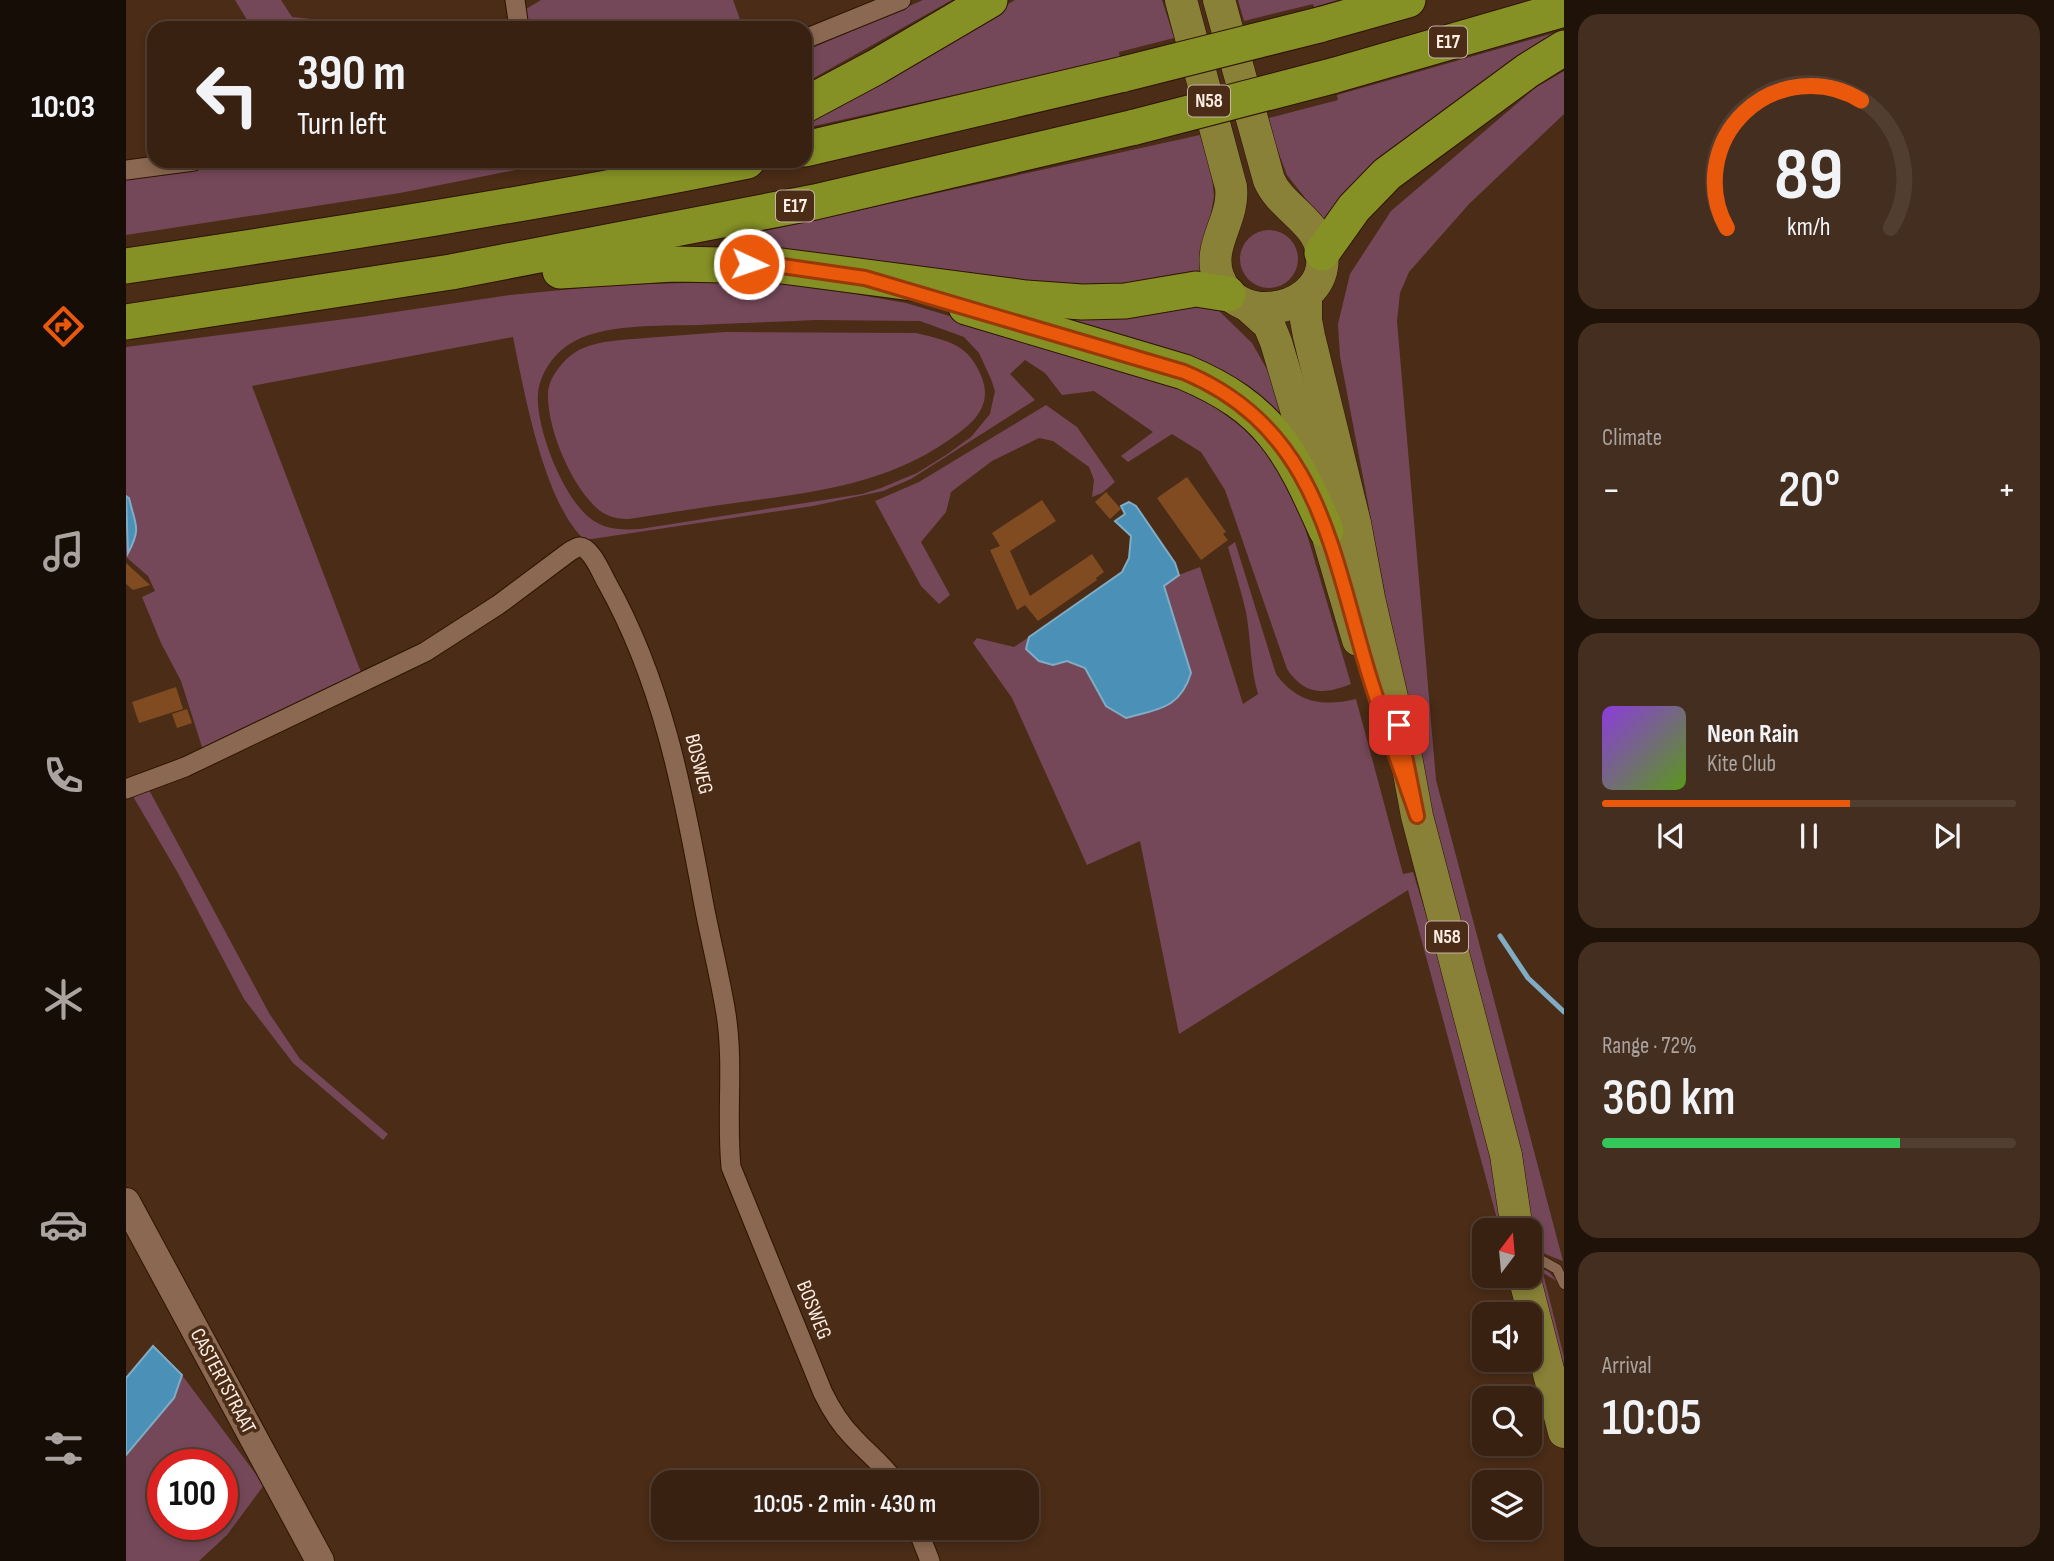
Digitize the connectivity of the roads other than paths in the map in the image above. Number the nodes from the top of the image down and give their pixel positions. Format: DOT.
graph roads {
  1 [pos="901,0"];
  2 [pos="990,0"];
  3 [pos="1181,0"];
  4 [pos="1219,0"];
  5 [pos="1408,0"];
  6 [pos="519,2"];
  7 [pos="1564,9"];
  8 [pos="519,21"];
  9 [pos="812,36"];
  10 [pos="1564,48"];
  11 [pos="812,101"];
  12 [pos="812,147"];
  13 [pos="147,167"];
  14 [pos="642,168"];
  15 [pos="713,168"];
  16 [pos="126,170"];
  17 [pos="619,187"];
  18 [pos="1322,253"];
  19 [pos="126,266"];
  20 [pos="452,272"];
  21 [pos="865,278"];
  22 [pos="1306,295"];
  23 [pos="1238,300"];
  24 [pos="126,322"];
  25 [pos="1326,530"];
  26 [pos="126,789"];
  27 [pos="1417,816"];
  28 [pos="126,1202"];
  29 [pos="1515,1218"];
  30 [pos="1542,1261"];
  31 [pos="1564,1283"];
  32 [pos="1527,1288"];
  33 [pos="1564,1432"];
  34 [pos="886,1470"];
  35 [pos="922,1540"];
  36 [pos="320,1561"];
  37 [pos="930,1561"];
  1 -- 9 [label="street"];
  2 -- 11 [label="highway"];
  3 -- 23 [label="main road, N58"];
  4 -- 18 [label="main road, N58"];
  5 -- 12 [label="highway, bridge"];
  6 -- 8 [label="street"];
  7 -- 20 [label="highway, E17, bridge"];
  10 -- 18 [label="highway"];
  13 -- 16 [label="street"];
  14 -- 17 [label="highway"];
  15 -- 17 [label="highway"];
  17 -- 19 [label="highway"];
  18 -- 22 [label="main road, N58"];
  20 -- 21 [label="highway"];
  20 -- 24 [label="highway, E17"];
  21 -- 23 [label="highway"];
  21 -- 25 [label="highway"];
  22 -- 23 [label="main road"];
  22 -- 27 [label="main road, N58"];
  23 -- 25 [label="main road, N58"];
  25 -- 27 [label="main road, N58"];
  26 -- 34 [label="street, BOSWEG"];
  27 -- 29 [label="main road, N58"];
  28 -- 36 [label="main road, CASTERTSTRAAT"];
  30 -- 31 [label="lane"];
  32 -- 33 [label="main road"];
  35 -- 37 [label="street"];
}
